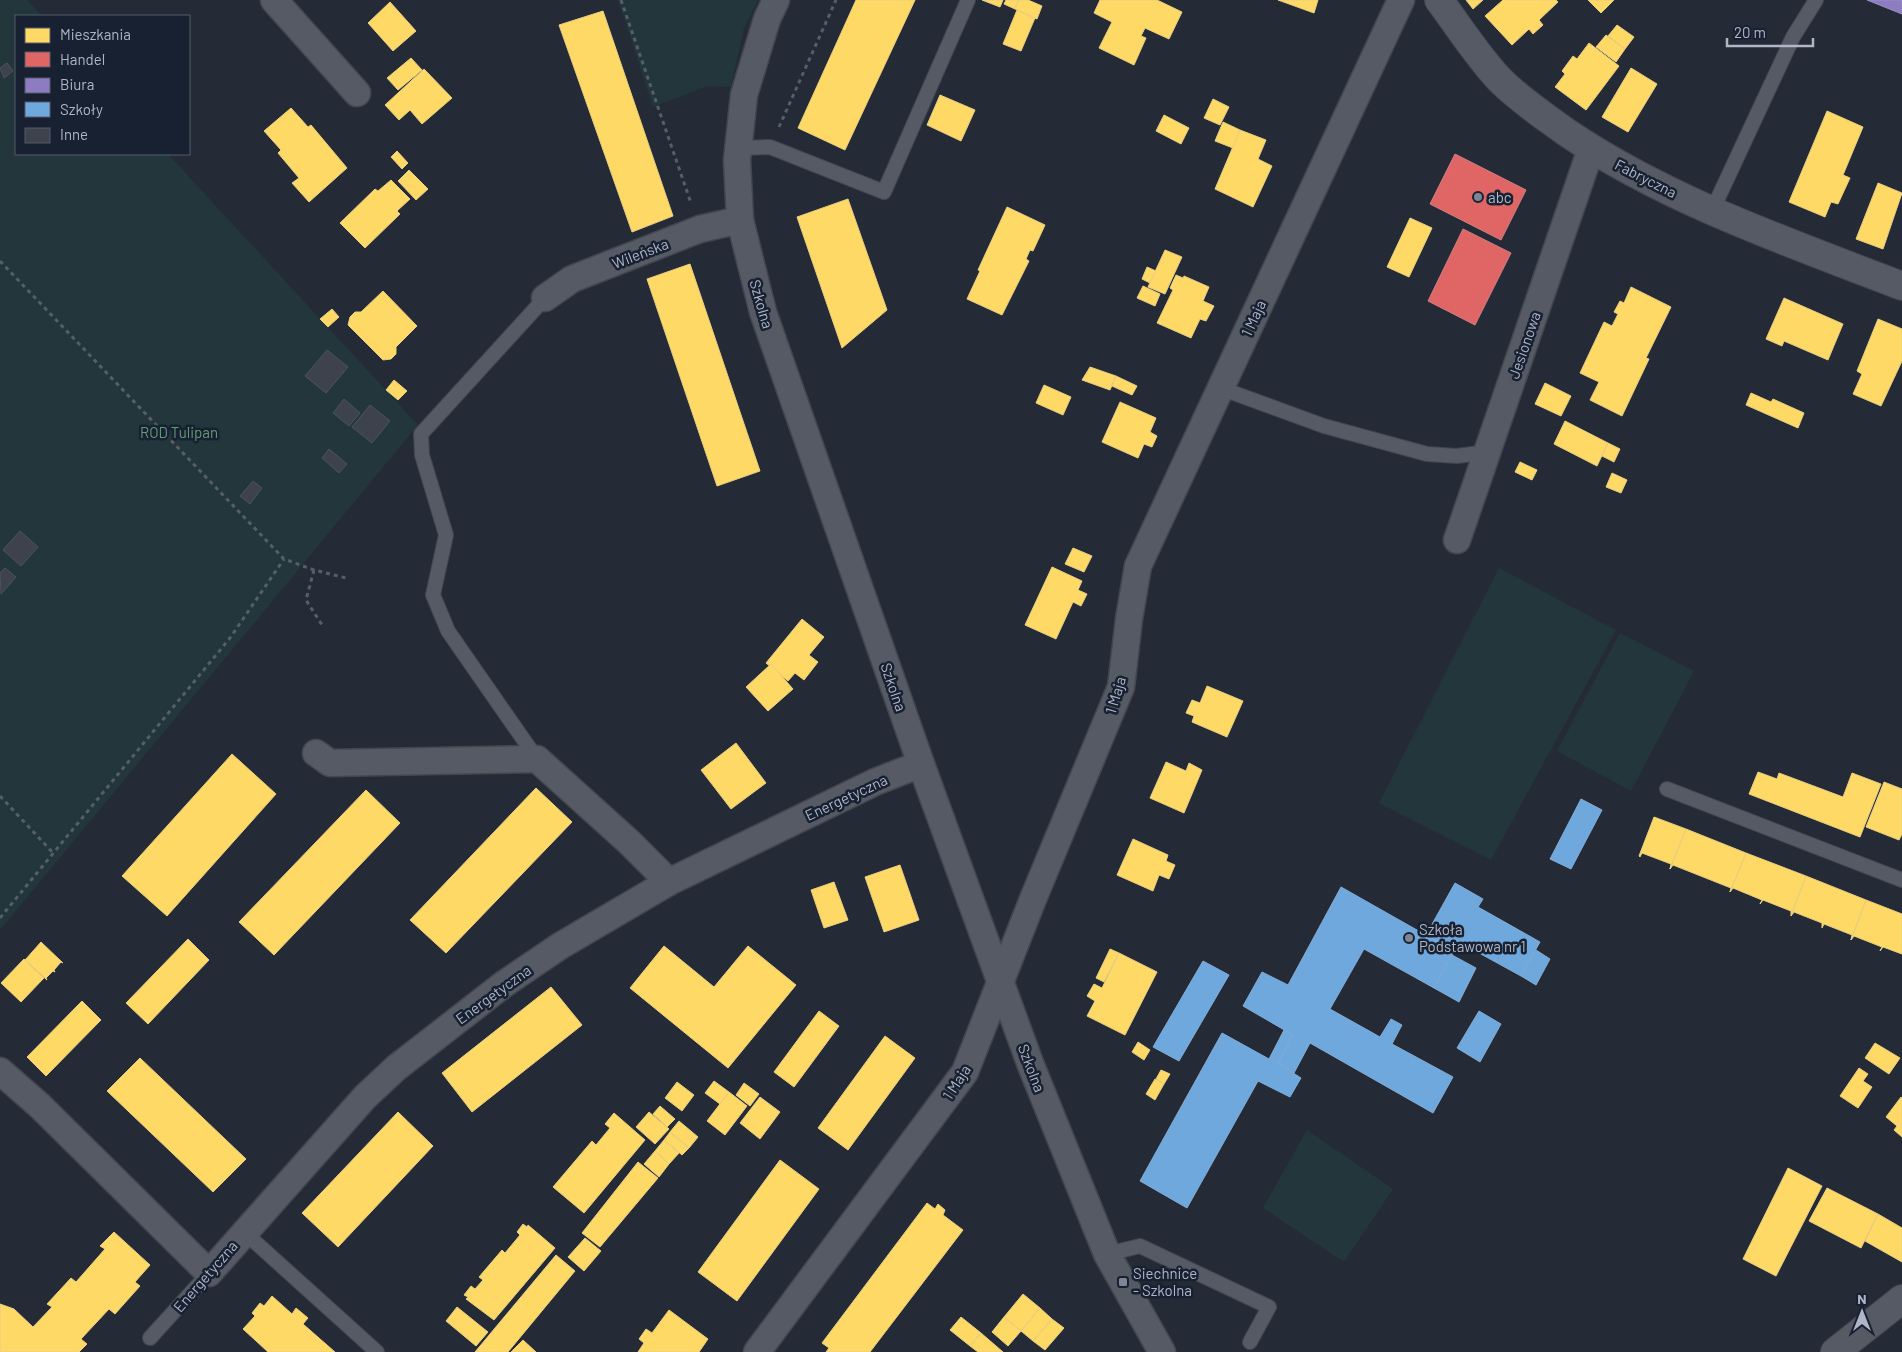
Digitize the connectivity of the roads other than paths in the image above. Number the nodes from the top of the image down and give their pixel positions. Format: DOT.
graph roads {
  1 [pos="274,0"];
  2 [pos="776,0"];
  3 [pos="968,0"];
  4 [pos="1401,0"];
  5 [pos="1439,0"];
  6 [pos="1816,0"];
  7 [pos="357,93"];
  8 [pos="738,148"];
  9 [pos="1592,149"];
  10 [pos="1712,211"];
  11 [pos="740,220"];
  12 [pos="1902,286"];
  13 [pos="545,298"];
  14 [pos="1220,388"];
  15 [pos="1488,452"];
  16 [pos="1458,540"];
  17 [pos="316,753"];
  18 [pos="537,759"];
  19 [pos="921,764"];
  20 [pos="1667,789"];
  21 [pos="1902,880"];
  22 [pos="668,882"];
  23 [pos="1000,984"];
  24 [pos="0,1071"];
  25 [pos="244,1232"];
  26 [pos="1107,1254"];
  27 [pos="209,1273"];
  28 [pos="1902,1299"];
  29 [pos="150,1338"];
  30 [pos="1250,1342"];
  31 [pos="377,1352"];
  32 [pos="757,1352"];
  33 [pos="1162,1352"];
  34 [pos="1835,1352"];
  1 -- 7 [label="street"];
  2 -- 8 [label="street, Szkolna"];
  3 -- 8 [label="lane"];
  4 -- 14 [label="street, 1 Maja"];
  5 -- 9 [label="street, Fabryczna"];
  6 -- 10 [label="lane"];
  8 -- 11 [label="street, Szkolna"];
  9 -- 10 [label="street, Fabryczna"];
  9 -- 15 [label="street, Jesionowa"];
  10 -- 12 [label="street, Fabryczna"];
  11 -- 13 [label="street, Wileńska"];
  11 -- 19 [label="street, Szkolna"];
  13 -- 18 [label="lane"];
  14 -- 15 [label="lane"];
  14 -- 23 [label="street, 1 Maja"];
  15 -- 16 [label="street, Jesionowa"];
  17 -- 18 [label="street"];
  18 -- 22 [label="street"];
  19 -- 22 [label="street, Energetyczna"];
  19 -- 23 [label="street, Szkolna"];
  20 -- 21 [label="lane"];
  22 -- 25 [label="street, Energetyczna"];
  23 -- 26 [label="street, Szkolna"];
  23 -- 32 [label="street, 1 Maja"];
  24 -- 27 [label="street"];
  25 -- 27 [label="street, Energetyczna"];
  25 -- 31 [label="lane"];
  26 -- 30 [label="lane"];
  26 -- 33 [label="street, Szkolna"];
  27 -- 29 [label="lane, Energetyczna"];
  28 -- 34 [label="street"];
}
